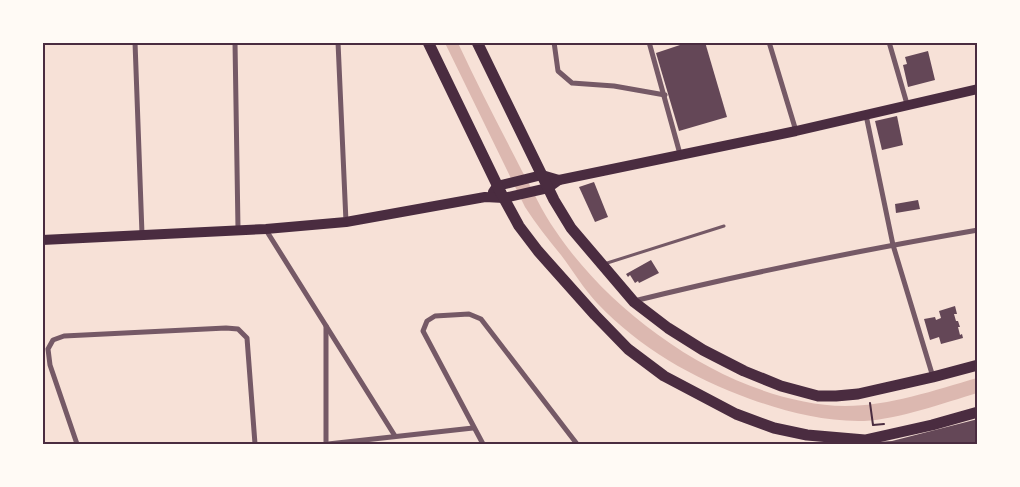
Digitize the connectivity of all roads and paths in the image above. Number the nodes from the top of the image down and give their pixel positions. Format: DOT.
graph roads {
  1 [pos="135,42"];
  2 [pos="235,42"];
  3 [pos="338,42"];
  4 [pos="428,42"];
  5 [pos="478,42"];
  6 [pos="554,42"];
  7 [pos="649,42"];
  8 [pos="769,42"];
  9 [pos="889,42"];
  10 [pos="978,89"];
  11 [pos="665,95"];
  12 [pos="907,104"];
  13 [pos="866,114"];
  14 [pos="796,131"];
  15 [pos="680,154"];
  16 [pos="538,176"];
  17 [pos="560,180"];
  18 [pos="501,185"];
  19 [pos="543,189"];
  20 [pos="489,196"];
  21 [pos="508,197"];
  22 [pos="346,222"];
  23 [pos="724,226"];
  24 [pos="238,229"];
  25 [pos="266,229"];
  26 [pos="978,230"];
  27 [pos="142,234"];
  28 [pos="42,240"];
  29 [pos="893,245"];
  30 [pos="601,264"];
  31 [pos="634,302"];
  32 [pos="326,325"];
  33 [pos="978,365"];
  34 [pos="933,377"];
  35 [pos="870,400"];
  36 [pos="978,412"];
  37 [pos="873,422"];
  38 [pos="474,428"];
  39 [pos="395,436"];
  40 [pos="865,442"];
  41 [pos="77,444"];
  42 [pos="255,444"];
  43 [pos="327,444"];
  44 [pos="483,444"];
  45 [pos="577,444"];
  1 -- 27 [label="street"];
  2 -- 24 [label="street"];
  3 -- 22 [label="street"];
  4 -- 18 [label="main road"];
  5 -- 16 [label="main road"];
  6 -- 11 [label="street"];
  7 -- 11 [label="street"];
  8 -- 14 [label="street"];
  9 -- 12 [label="street"];
  10 -- 12 [label="main road"];
  11 -- 15 [label="street"];
  12 -- 13 [label="main road"];
  13 -- 14 [label="main road"];
  13 -- 29 [label="street"];
  14 -- 15 [label="main road"];
  15 -- 17 [label="main road"];
  16 -- 17 [label="main road"];
  16 -- 18 [label="main road"];
  16 -- 19 [label="main road"];
  17 -- 19 [label="main road"];
  18 -- 20 [label="main road"];
  18 -- 21 [label="main road"];
  19 -- 21 [label="main road"];
  19 -- 30 [label="main road"];
  20 -- 21 [label="main road"];
  20 -- 22 [label="main road"];
  21 -- 40 [label="main road"];
  22 -- 25 [label="main road"];
  23 -- 30 [label="lane"];
  24 -- 25 [label="main road"];
  24 -- 27 [label="main road"];
  25 -- 32 [label="street"];
  26 -- 29 [label="street"];
  27 -- 28 [label="main road"];
  29 -- 31 [label="street"];
  29 -- 34 [label="street"];
  30 -- 31 [label="main road"];
  31 -- 34 [label="main road"];
  32 -- 39 [label="street"];
  32 -- 43 [label="street"];
  33 -- 34 [label="main road"];
  35 -- 37 [label="path"];
  36 -- 40 [label="main road"];
  38 -- 39 [label="street"];
  38 -- 44 [label="street"];
  38 -- 45 [label="street"];
  39 -- 43 [label="street"];
  41 -- 42 [label="street"];
}
